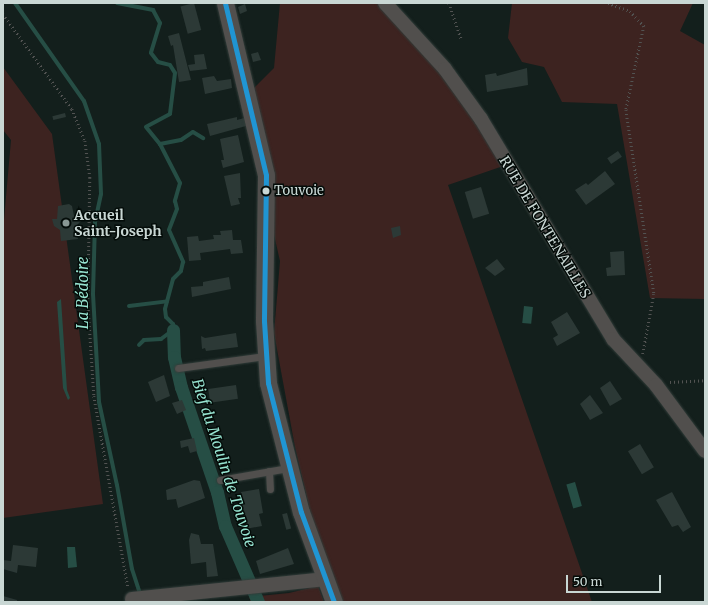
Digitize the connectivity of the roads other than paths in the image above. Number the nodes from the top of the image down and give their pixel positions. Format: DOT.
graph roads {
  1 [pos="225,3"];
  2 [pos="385,3"];
  3 [pos="265,356"];
  4 [pos="178,368"];
  5 [pos="705,451"];
  6 [pos="288,468"];
  7 [pos="269,471"];
  8 [pos="220,480"];
  9 [pos="270,489"];
  10 [pos="324,579"];
  11 [pos="137,599"];
  12 [pos="334,602"];
  1 -- 3 [label="street"];
  2 -- 5 [label="street, RUE DE FONTENAILLES"];
  3 -- 4 [label="lane"];
  3 -- 6 [label="street"];
  6 -- 7 [label="lane"];
  6 -- 10 [label="street"];
  7 -- 8 [label="lane"];
  7 -- 9 [label="lane"];
  10 -- 11 [label="street"];
  10 -- 12 [label="street"];
}
